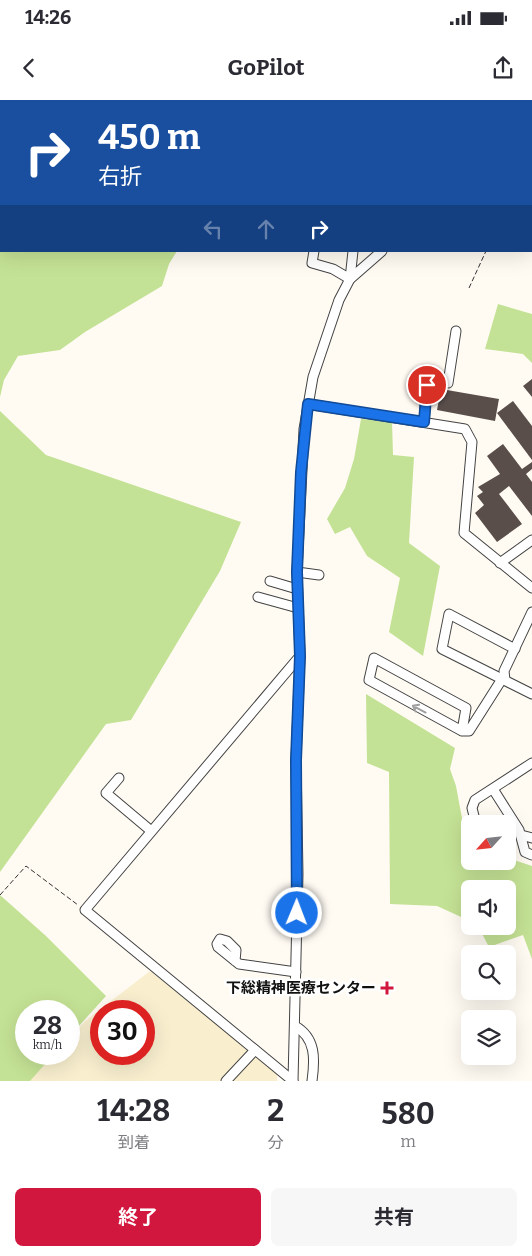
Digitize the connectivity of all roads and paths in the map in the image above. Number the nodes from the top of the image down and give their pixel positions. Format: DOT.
graph roads {
  1 [pos="314,252"];
  2 [pos="353,252"];
  3 [pos="381,252"];
  4 [pos="486,252"];
  5 [pos="350,279"];
  6 [pos="469,288"];
  7 [pos="456,331"];
  8 [pos="308,404"];
  9 [pos="424,422"];
  10 [pos="531,543"];
  11 [pos="500,563"];
  12 [pos="297,572"];
  13 [pos="320,575"];
  14 [pos="270,581"];
  15 [pos="532,588"];
  16 [pos="298,589"];
  17 [pos="258,597"];
  18 [pos="298,608"];
  19 [pos="532,612"];
  20 [pos="515,649"];
  21 [pos="300,656"];
  22 [pos="503,680"];
  23 [pos="532,694"];
  24 [pos="462,731"];
  25 [pos="532,764"];
  26 [pos="118,778"];
  27 [pos="493,789"];
  28 [pos="474,815"];
  29 [pos="150,830"];
  30 [pos="520,835"];
  31 [pos="532,838"];
  32 [pos="532,855"];
  33 [pos="0,894"];
  34 [pos="85,910"];
  35 [pos="235,961"];
  36 [pos="296,972"];
  37 [pos="295,1026"];
  38 [pos="255,1050"];
  39 [pos="226,1081"];
  40 [pos="292,1081"];
  41 [pos="312,1081"];
  1 -- 5 [label="street"];
  2 -- 5 [label="street"];
  3 -- 5 [label="street"];
  4 -- 6 [label="path"];
  5 -- 8 [label="street"];
  7 -- 9 [label="street"];
  8 -- 9 [label="street"];
  8 -- 12 [label="street"];
  9 -- 11 [label="street"];
  10 -- 11 [label="street"];
  11 -- 15 [label="street"];
  12 -- 13 [label="street"];
  12 -- 16 [label="street"];
  14 -- 16 [label="street"];
  16 -- 18 [label="street"];
  17 -- 18 [label="street"];
  18 -- 21 [label="street"];
  19 -- 20 [label="street"];
  20 -- 22 [label="street"];
  20 -- 22 [label="street"];
  21 -- 29 [label="street"];
  21 -- 36 [label="street"];
  22 -- 23 [label="street"];
  22 -- 24 [label="street"];
  24 -- 24 [label="street, one-way"];
  25 -- 27 [label="street"];
  26 -- 29 [label="street"];
  27 -- 28 [label="street"];
  27 -- 30 [label="street"];
  29 -- 34 [label="street"];
  30 -- 31 [label="street"];
  30 -- 32 [label="street"];
  33 -- 34 [label="path"];
  34 -- 38 [label="street"];
  35 -- 36 [label="street"];
  36 -- 37 [label="street"];
  37 -- 40 [label="street"];
  37 -- 41 [label="street"];
  38 -- 39 [label="street"];
  38 -- 40 [label="street"];
}
